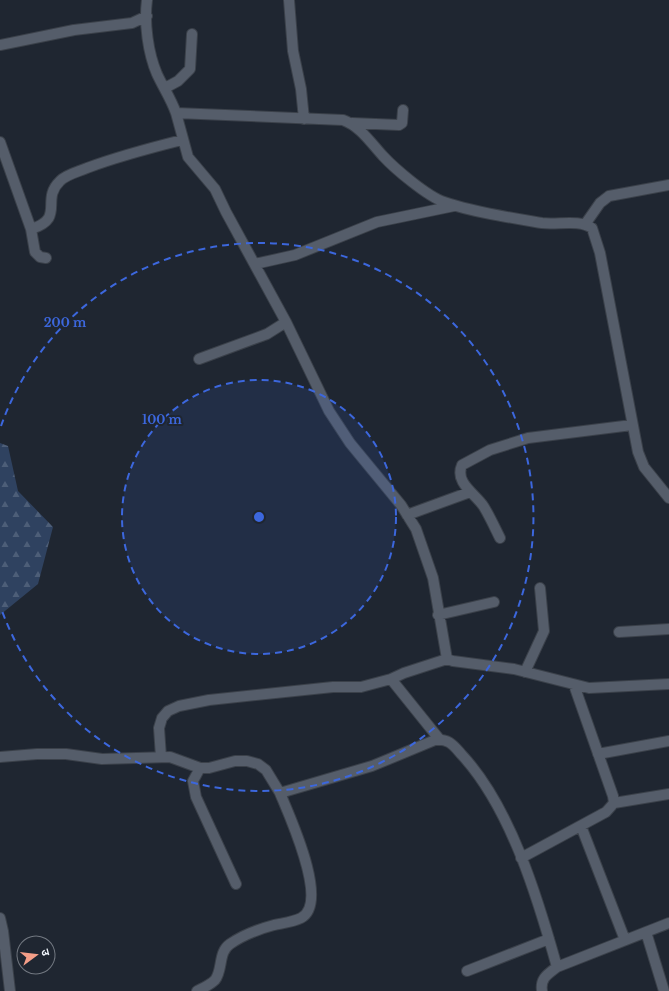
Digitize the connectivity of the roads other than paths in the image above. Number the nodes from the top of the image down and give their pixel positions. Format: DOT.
graph roads {
  1 [pos="146,0"];
  2 [pos="289,0"];
  3 [pos="147,16"];
  4 [pos="192,34"];
  5 [pos="0,45"];
  6 [pos="166,88"];
  7 [pos="403,110"];
  8 [pos="176,113"];
  9 [pos="304,118"];
  10 [pos="352,123"];
  11 [pos="182,140"];
  12 [pos="0,142"];
  13 [pos="669,185"];
  14 [pos="456,205"];
  15 [pos="586,223"];
  16 [pos="31,229"];
  17 [pos="46,258"];
  18 [pos="255,264"];
  19 [pos="286,322"];
  20 [pos="199,359"];
  21 [pos="632,425"];
  22 [pos="470,492"];
  23 [pos="669,498"];
  24 [pos="407,515"];
  25 [pos="500,538"];
  26 [pos="540,588"];
  27 [pos="494,602"];
  28 [pos="438,615"];
  29 [pos="669,630"];
  30 [pos="620,632"];
  31 [pos="447,658"];
  32 [pos="525,672"];
  33 [pos="391,679"];
  34 [pos="669,684"];
  35 [pos="574,685"];
  36 [pos="440,740"];
  37 [pos="669,741"];
  38 [pos="598,754"];
  39 [pos="161,756"];
  40 [pos="0,757"];
  41 [pos="200,768"];
  42 [pos="280,793"];
  43 [pos="669,794"];
  44 [pos="614,803"];
  45 [pos="581,826"];
  46 [pos="521,858"];
  47 [pos="236,884"];
  48 [pos="0,918"];
  49 [pos="669,923"];
  50 [pos="646,932"];
  51 [pos="549,939"];
  52 [pos="625,940"];
  53 [pos="557,967"];
  54 [pos="466,971"];
  55 [pos="10,991"];
  56 [pos="197,991"];
  57 [pos="542,991"];
  58 [pos="664,991"];
  1 -- 3 [label="street"];
  2 -- 9 [label="street"];
  3 -- 5 [label="street"];
  3 -- 6 [label="street"];
  4 -- 6 [label="street"];
  6 -- 8 [label="street"];
  7 -- 10 [label="street"];
  8 -- 9 [label="street"];
  8 -- 11 [label="street"];
  9 -- 10 [label="street"];
  10 -- 14 [label="street"];
  11 -- 16 [label="street"];
  11 -- 18 [label="street"];
  12 -- 16 [label="street"];
  13 -- 15 [label="street"];
  14 -- 15 [label="street"];
  14 -- 18 [label="street"];
  15 -- 21 [label="street"];
  16 -- 17 [label="street"];
  18 -- 19 [label="street"];
  19 -- 20 [label="street"];
  19 -- 24 [label="street"];
  21 -- 22 [label="street"];
  21 -- 23 [label="street"];
  22 -- 24 [label="street"];
  22 -- 25 [label="street"];
  24 -- 28 [label="street"];
  26 -- 32 [label="street"];
  27 -- 28 [label="street"];
  28 -- 31 [label="street"];
  29 -- 30 [label="street"];
  31 -- 32 [label="street"];
  31 -- 33 [label="street"];
  32 -- 35 [label="street"];
  33 -- 36 [label="street"];
  33 -- 39 [label="street"];
  34 -- 35 [label="street"];
  35 -- 38 [label="street"];
  36 -- 42 [label="street"];
  36 -- 46 [label="street"];
  37 -- 38 [label="street"];
  38 -- 44 [label="street"];
  39 -- 40 [label="street"];
  39 -- 41 [label="street"];
  41 -- 42 [label="street"];
  41 -- 47 [label="street"];
  42 -- 56 [label="street"];
  43 -- 44 [label="street"];
  44 -- 45 [label="street"];
  45 -- 46 [label="street"];
  45 -- 52 [label="street"];
  46 -- 51 [label="street"];
  48 -- 55 [label="street"];
  49 -- 50 [label="street"];
  50 -- 52 [label="street"];
  50 -- 58 [label="street"];
  51 -- 53 [label="street"];
  51 -- 54 [label="street"];
  52 -- 53 [label="street"];
  53 -- 57 [label="street"];
}
